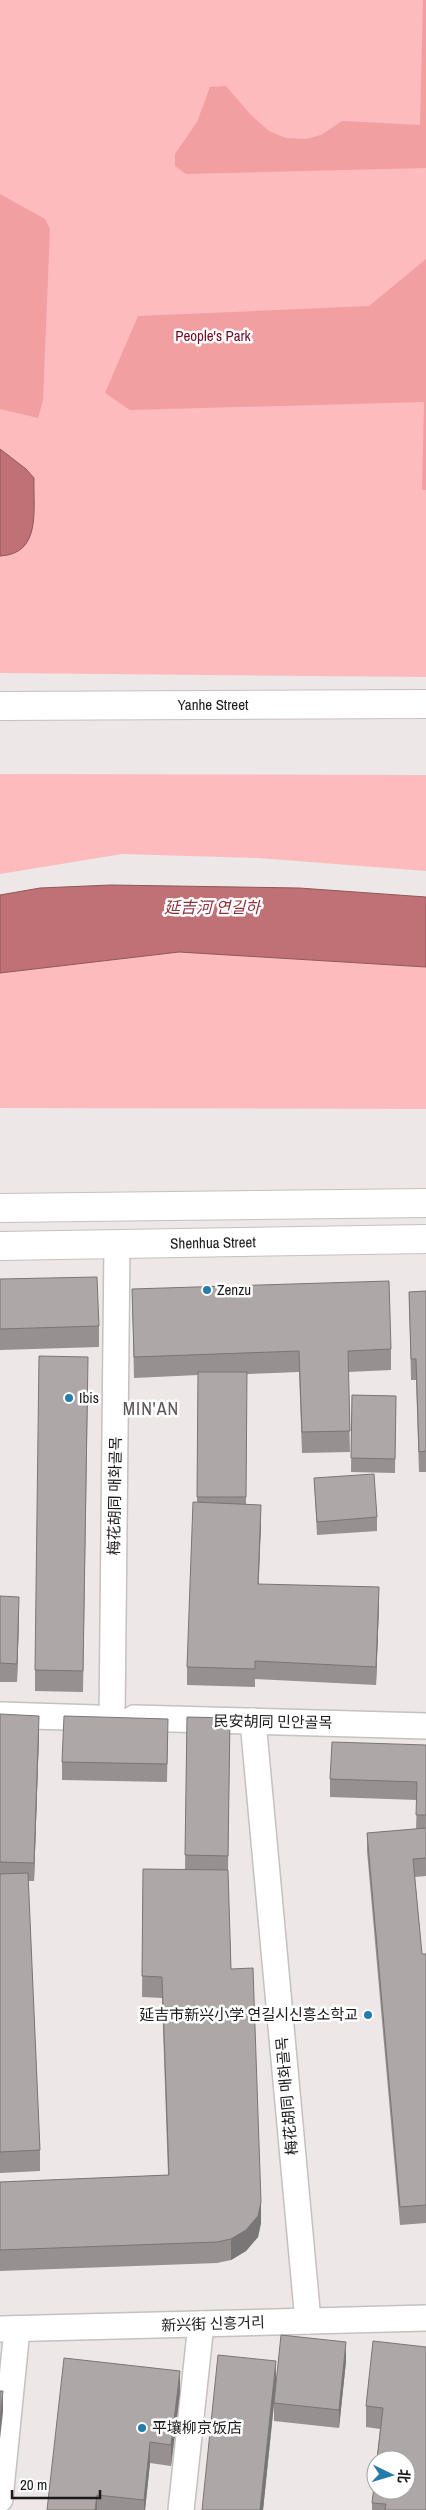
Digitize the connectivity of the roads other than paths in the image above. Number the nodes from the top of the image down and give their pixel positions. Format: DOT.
graph roads {
  1 [pos="426,704"];
  2 [pos="0,706"];
  3 [pos="426,1203"];
  4 [pos="0,1208"];
  5 [pos="426,1239"];
  6 [pos="117,1244"];
  7 [pos="0,1246"];
  8 [pos="0,1715"];
  9 [pos="112,1718"];
  10 [pos="253,1721"];
  11 [pos="426,1726"];
  12 [pos="426,2318"];
  13 [pos="308,2321"];
  14 [pos="201,2324"];
  15 [pos="8,2329"];
  16 [pos="0,2499"];
  17 [pos="181,2510"];
  1 -- 2 [label="main road, Yanhe Street"];
  3 -- 4 [label="main road"];
  5 -- 6 [label="main road, Shenhua Street"];
  6 -- 7 [label="main road, Shenhua Street"];
  6 -- 9 [label="street, 梅花胡同 매화골목"];
  8 -- 9 [label="street, 民安胡同 민안골목"];
  9 -- 10 [label="street, 民安胡同 민안골목"];
  10 -- 11 [label="street, 民安胡同 민안골목"];
  10 -- 13 [label="street, 梅花胡同 매화골목"];
  12 -- 13 [label="street, 新兴街 신흥거리"];
  13 -- 14 [label="street, 新兴街 신흥거리"];
  14 -- 15 [label="street, 新兴街 신흥거리"];
  14 -- 17 [label="street"];
  15 -- 16 [label="street"];
}
